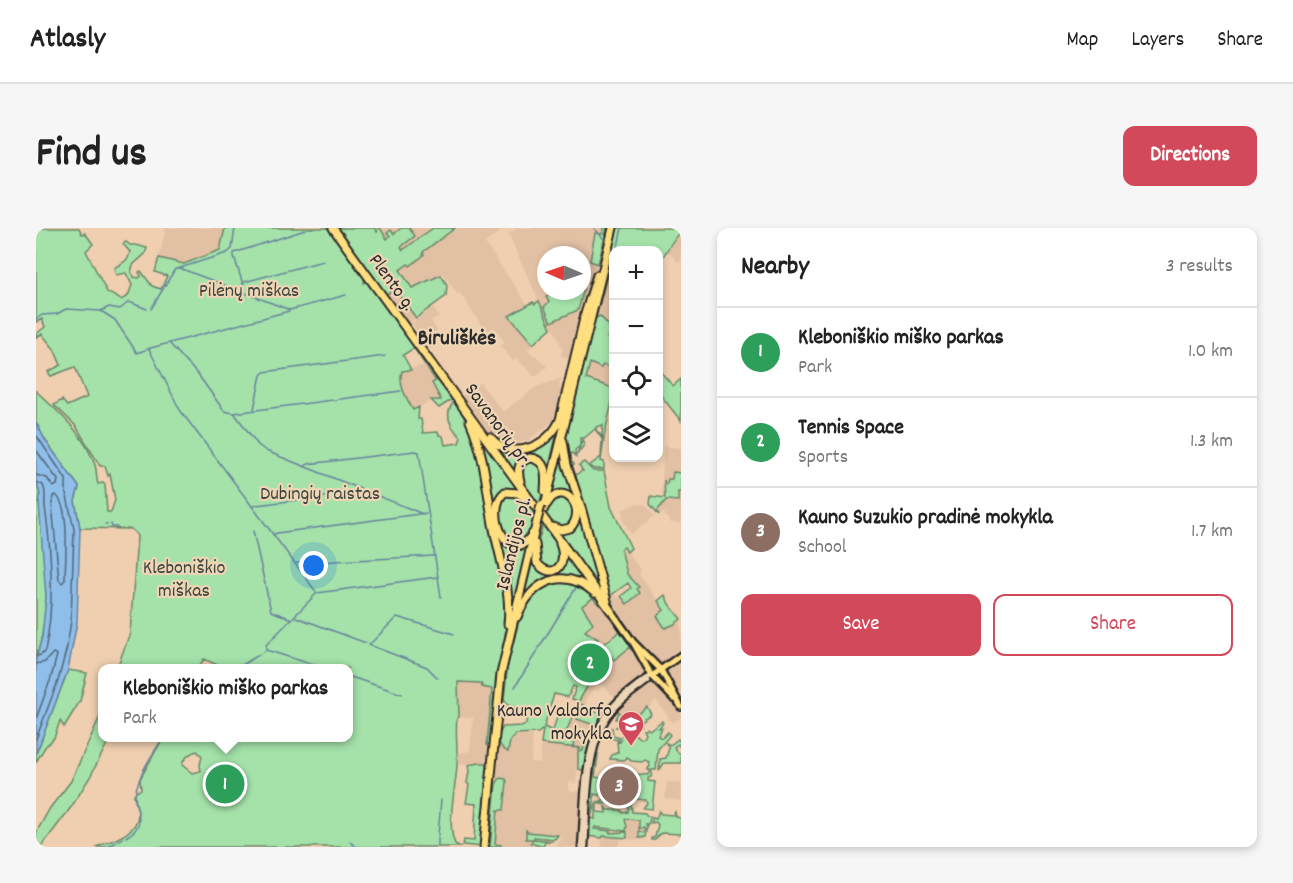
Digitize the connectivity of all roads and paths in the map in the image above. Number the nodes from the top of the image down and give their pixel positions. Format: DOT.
graph roads {
  1 [pos="331,228"];
  2 [pos="611,228"];
  3 [pos="600,270"];
  4 [pos="381,293"];
  5 [pos="404,328"];
  6 [pos="467,416"];
  7 [pos="561,424"];
  8 [pos="488,435"];
  9 [pos="556,444"];
  10 [pos="502,461"];
  11 [pos="525,491"];
  12 [pos="546,494"];
  13 [pos="531,502"];
  14 [pos="543,507"];
  15 [pos="548,523"];
  16 [pos="538,527"];
  17 [pos="559,542"];
  18 [pos="535,543"];
  19 [pos="598,596"];
  20 [pos="605,603"];
  21 [pos="611,611"];
  22 [pos="516,619"];
  23 [pos="633,642"];
  24 [pos="504,653"];
  25 [pos="681,655"];
  26 [pos="650,658"];
  27 [pos="644,663"];
  28 [pos="662,669"];
  29 [pos="652,676"];
  30 [pos="668,683"];
  31 [pos="662,687"];
  32 [pos="680,706"];
  33 [pos="487,847"];
  34 [pos="583,847"];
  1 -- 4 [label="highway, Plento g."];
  1 -- 5 [label="highway, Plento g."];
  2 -- 3 [label="highway"];
  2 -- 3 [label="highway, Islandijos pl."];
  3 -- 7 [label="highway, Islandijos pl."];
  3 -- 7 [label="highway"];
  3 -- 9 [label="highway, Islandijos pl."];
  4 -- 5 [label="highway, Plento g."];
  4 -- 8 [label="highway"];
  5 -- 6 [label="highway, Savanorių pr."];
  5 -- 10 [label="highway, Savanorių pr."];
  6 -- 13 [label="highway, Savanorių pr."];
  6 -- 24 [label="highway"];
  7 -- 8 [label="highway"];
  7 -- 9 [label="highway"];
  7 -- 12 [label="highway, Islandijos pl."];
  7 -- 21 [label="highway"];
  8 -- 10 [label="highway"];
  9 -- 12 [label="highway, Islandijos pl."];
  10 -- 11 [label="highway, Savanorių pr."];
  11 -- 12 [label="highway"];
  11 -- 15 [label="highway, Savanorių pr."];
  12 -- 14 [label="highway, Islandijos pl."];
  13 -- 16 [label="highway"];
  13 -- 17 [label="highway, Savanorių pr."];
  14 -- 15 [label="highway"];
  14 -- 16 [label="highway, Islandijos pl., bridge"];
  15 -- 20 [label="highway, Savanorių pr."];
  16 -- 18 [label="highway, Islandijos pl."];
  16 -- 24 [label="highway, Islandijos pl."];
  17 -- 18 [label="highway"];
  17 -- 19 [label="highway, Savanorių pr."];
  18 -- 22 [label="highway, Islandijos pl."];
  19 -- 20 [label="highway, Savanorių pr."];
  19 -- 22 [label="highway"];
  20 -- 21 [label="highway, Savanorių pr."];
  21 -- 23 [label="main road, Savanorių pr."];
  22 -- 33 [label="highway, Islandijos pl."];
  23 -- 26 [label="main road, Savanorių pr."];
  23 -- 27 [label="main road, Savanorių pr."];
  24 -- 33 [label="highway, Islandijos pl."];
  25 -- 28 [label="main road"];
  26 -- 27 [label="main road"];
  26 -- 28 [label="main road, Savanorių pr."];
  27 -- 29 [label="main road, Savanorių pr."];
  28 -- 29 [label="main road"];
  28 -- 30 [label="main road, Savanorių pr."];
  29 -- 31 [label="main road, Savanorių pr."];
  29 -- 34 [label="main road"];
  30 -- 31 [label="main road"];
  30 -- 32 [label="main road, Savanorių pr."];
  31 -- 32 [label="main road, Savanorių pr."];
}
